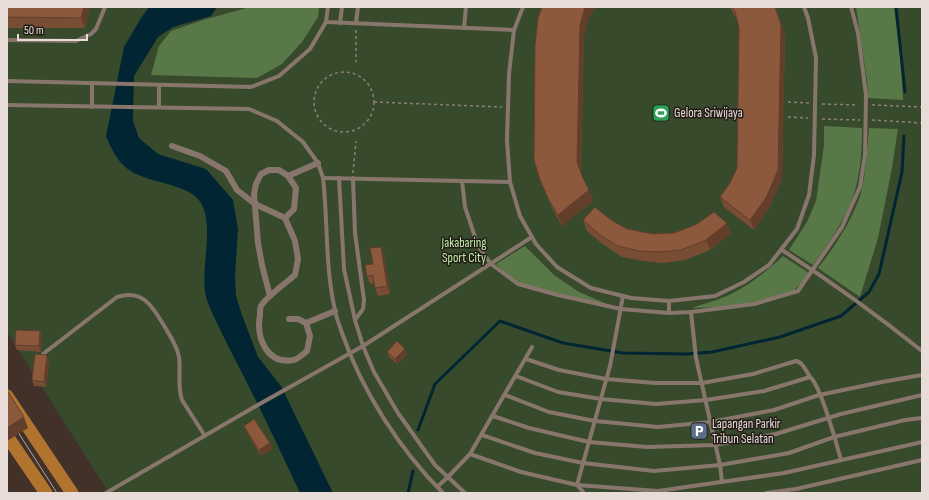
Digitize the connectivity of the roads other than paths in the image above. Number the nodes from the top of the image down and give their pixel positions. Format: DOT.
graph roads {
  1 [pos="105,7"];
  2 [pos="328,7"];
  3 [pos="342,7"];
  4 [pos="358,7"];
  5 [pos="466,7"];
  6 [pos="523,7"];
  7 [pos="804,7"];
  8 [pos="851,7"];
  9 [pos="326,22"];
  10 [pos="340,23"];
  11 [pos="356,23"];
  12 [pos="464,28"];
  13 [pos="514,30"];
  14 [pos="7,40"];
  15 [pos="7,81"];
  16 [pos="94,83"];
  17 [pos="159,85"];
  18 [pos="7,105"];
  19 [pos="92,107"];
  20 [pos="159,108"];
  21 [pos="172,146"];
  22 [pos="318,163"];
  23 [pos="288,176"];
  24 [pos="323,178"];
  25 [pos="339,178"];
  26 [pos="353,178"];
  27 [pos="462,181"];
  28 [pos="510,182"];
  29 [pos="254,204"];
  30 [pos="285,218"];
  31 [pos="532,237"];
  32 [pos="782,250"];
  33 [pos="491,264"];
  34 [pos="813,270"];
  35 [pos="270,296"];
  36 [pos="623,296"];
  37 [pos="669,301"];
  38 [pos="621,309"];
  39 [pos="335,311"];
  40 [pos="691,312"];
  41 [pos="669,313"];
  42 [pos="289,319"];
  43 [pos="355,320"];
  44 [pos="306,323"];
  45 [pos="363,346"];
  46 [pos="532,347"];
  47 [pos="922,351"];
  48 [pos="43,354"];
  49 [pos="349,354"];
  50 [pos="526,359"];
  51 [pos="922,375"];
  52 [pos="516,376"];
  53 [pos="810,377"];
  54 [pos="606,378"];
  55 [pos="702,383"];
  56 [pos="505,395"];
  57 [pos="819,395"];
  58 [pos="922,395"];
  59 [pos="7,396"];
  60 [pos="601,399"];
  61 [pos="706,400"];
  62 [pos="493,416"];
  63 [pos="828,418"];
  64 [pos="922,418"];
  65 [pos="595,421"];
  66 [pos="711,422"];
  67 [pos="482,434"];
  68 [pos="7,436"];
  69 [pos="205,436"];
  70 [pos="834,437"];
  71 [pos="589,442"];
  72 [pos="922,442"];
  73 [pos="715,445"];
  74 [pos="470,454"];
  75 [pos="841,460"];
  76 [pos="922,460"];
  77 [pos="583,463"];
  78 [pos="720,465"];
  79 [pos="448,477"];
  80 [pos="722,482"];
  81 [pos="577,485"];
  82 [pos="437,486"];
  83 [pos="46,493"];
  84 [pos="72,493"];
  85 [pos="106,493"];
  86 [pos="443,493"];
  87 [pos="465,493"];
  88 [pos="584,493"];
  89 [pos="766,493"];
  1 -- 14 [label="lane"];
  2 -- 9 [label="lane"];
  3 -- 10 [label="lane"];
  4 -- 11 [label="lane"];
  5 -- 12 [label="lane"];
  6 -- 13 [label="lane"];
  7 -- 32 [label="lane"];
  8 -- 34 [label="lane"];
  9 -- 10 [label="lane"];
  9 -- 17 [label="lane"];
  10 -- 11 [label="lane"];
  11 -- 12 [label="lane"];
  12 -- 13 [label="lane"];
  13 -- 28 [label="lane"];
  15 -- 16 [label="lane"];
  16 -- 17 [label="lane"];
  16 -- 19 [label="lane"];
  17 -- 20 [label="lane"];
  18 -- 19 [label="lane"];
  19 -- 20 [label="lane"];
  20 -- 22 [label="lane"];
  21 -- 29 [label="street"];
  22 -- 23 [label="street"];
  22 -- 24 [label="lane"];
  23 -- 29 [label="street"];
  23 -- 30 [label="street"];
  24 -- 25 [label="lane"];
  24 -- 39 [label="lane"];
  25 -- 26 [label="lane"];
  25 -- 43 [label="lane"];
  26 -- 27 [label="lane"];
  26 -- 43 [label="lane"];
  27 -- 28 [label="lane"];
  27 -- 33 [label="lane"];
  28 -- 31 [label="lane"];
  29 -- 30 [label="street"];
  29 -- 35 [label="street"];
  30 -- 35 [label="street"];
  31 -- 33 [label="lane"];
  31 -- 36 [label="lane"];
  32 -- 34 [label="lane"];
  32 -- 37 [label="lane"];
  33 -- 38 [label="lane"];
  33 -- 45 [label="lane"];
  34 -- 40 [label="lane"];
  34 -- 47 [label="lane"];
  35 -- 44 [label="street"];
  36 -- 37 [label="lane"];
  36 -- 38 [label="lane"];
  37 -- 41 [label="lane"];
  38 -- 41 [label="lane"];
  38 -- 54 [label="lane"];
  39 -- 44 [label="street"];
  39 -- 49 [label="lane"];
  40 -- 41 [label="lane"];
  40 -- 55 [label="lane"];
  42 -- 44 [label="street"];
  43 -- 45 [label="lane"];
  45 -- 49 [label="lane"];
  45 -- 79 [label="lane"];
  46 -- 50 [label="lane"];
  48 -- 69 [label="lane"];
  49 -- 69 [label="lane"];
  49 -- 82 [label="lane"];
  50 -- 52 [label="lane"];
  50 -- 54 [label="lane"];
  51 -- 57 [label="lane"];
  52 -- 56 [label="lane"];
  52 -- 60 [label="lane"];
  53 -- 55 [label="lane"];
  53 -- 57 [label="lane"];
  53 -- 61 [label="lane"];
  54 -- 55 [label="lane"];
  54 -- 60 [label="lane"];
  55 -- 61 [label="lane"];
  56 -- 62 [label="lane"];
  56 -- 65 [label="lane"];
  57 -- 63 [label="lane"];
  57 -- 66 [label="lane"];
  58 -- 63 [label="lane"];
  59 -- 84 [label="highway"];
  60 -- 61 [label="lane"];
  60 -- 65 [label="lane"];
  61 -- 66 [label="lane"];
  62 -- 67 [label="lane"];
  62 -- 71 [label="lane"];
  63 -- 70 [label="lane"];
  63 -- 73 [label="lane"];
  64 -- 70 [label="lane"];
  65 -- 66 [label="lane"];
  65 -- 71 [label="lane"];
  66 -- 73 [label="lane"];
  67 -- 74 [label="lane"];
  67 -- 77 [label="lane"];
  68 -- 83 [label="highway"];
  69 -- 85 [label="lane"];
  70 -- 75 [label="lane"];
  70 -- 78 [label="lane"];
  71 -- 73 [label="lane"];
  71 -- 77 [label="lane"];
  72 -- 75 [label="lane"];
  73 -- 78 [label="lane"];
  74 -- 79 [label="lane"];
  74 -- 81 [label="lane"];
  75 -- 80 [label="lane"];
  76 -- 89 [label="lane"];
  77 -- 78 [label="lane"];
  77 -- 81 [label="lane"];
  78 -- 80 [label="lane"];
  79 -- 82 [label="lane"];
  79 -- 87 [label="lane"];
  80 -- 81 [label="lane"];
  81 -- 88 [label="lane"];
  82 -- 86 [label="lane"];
}
